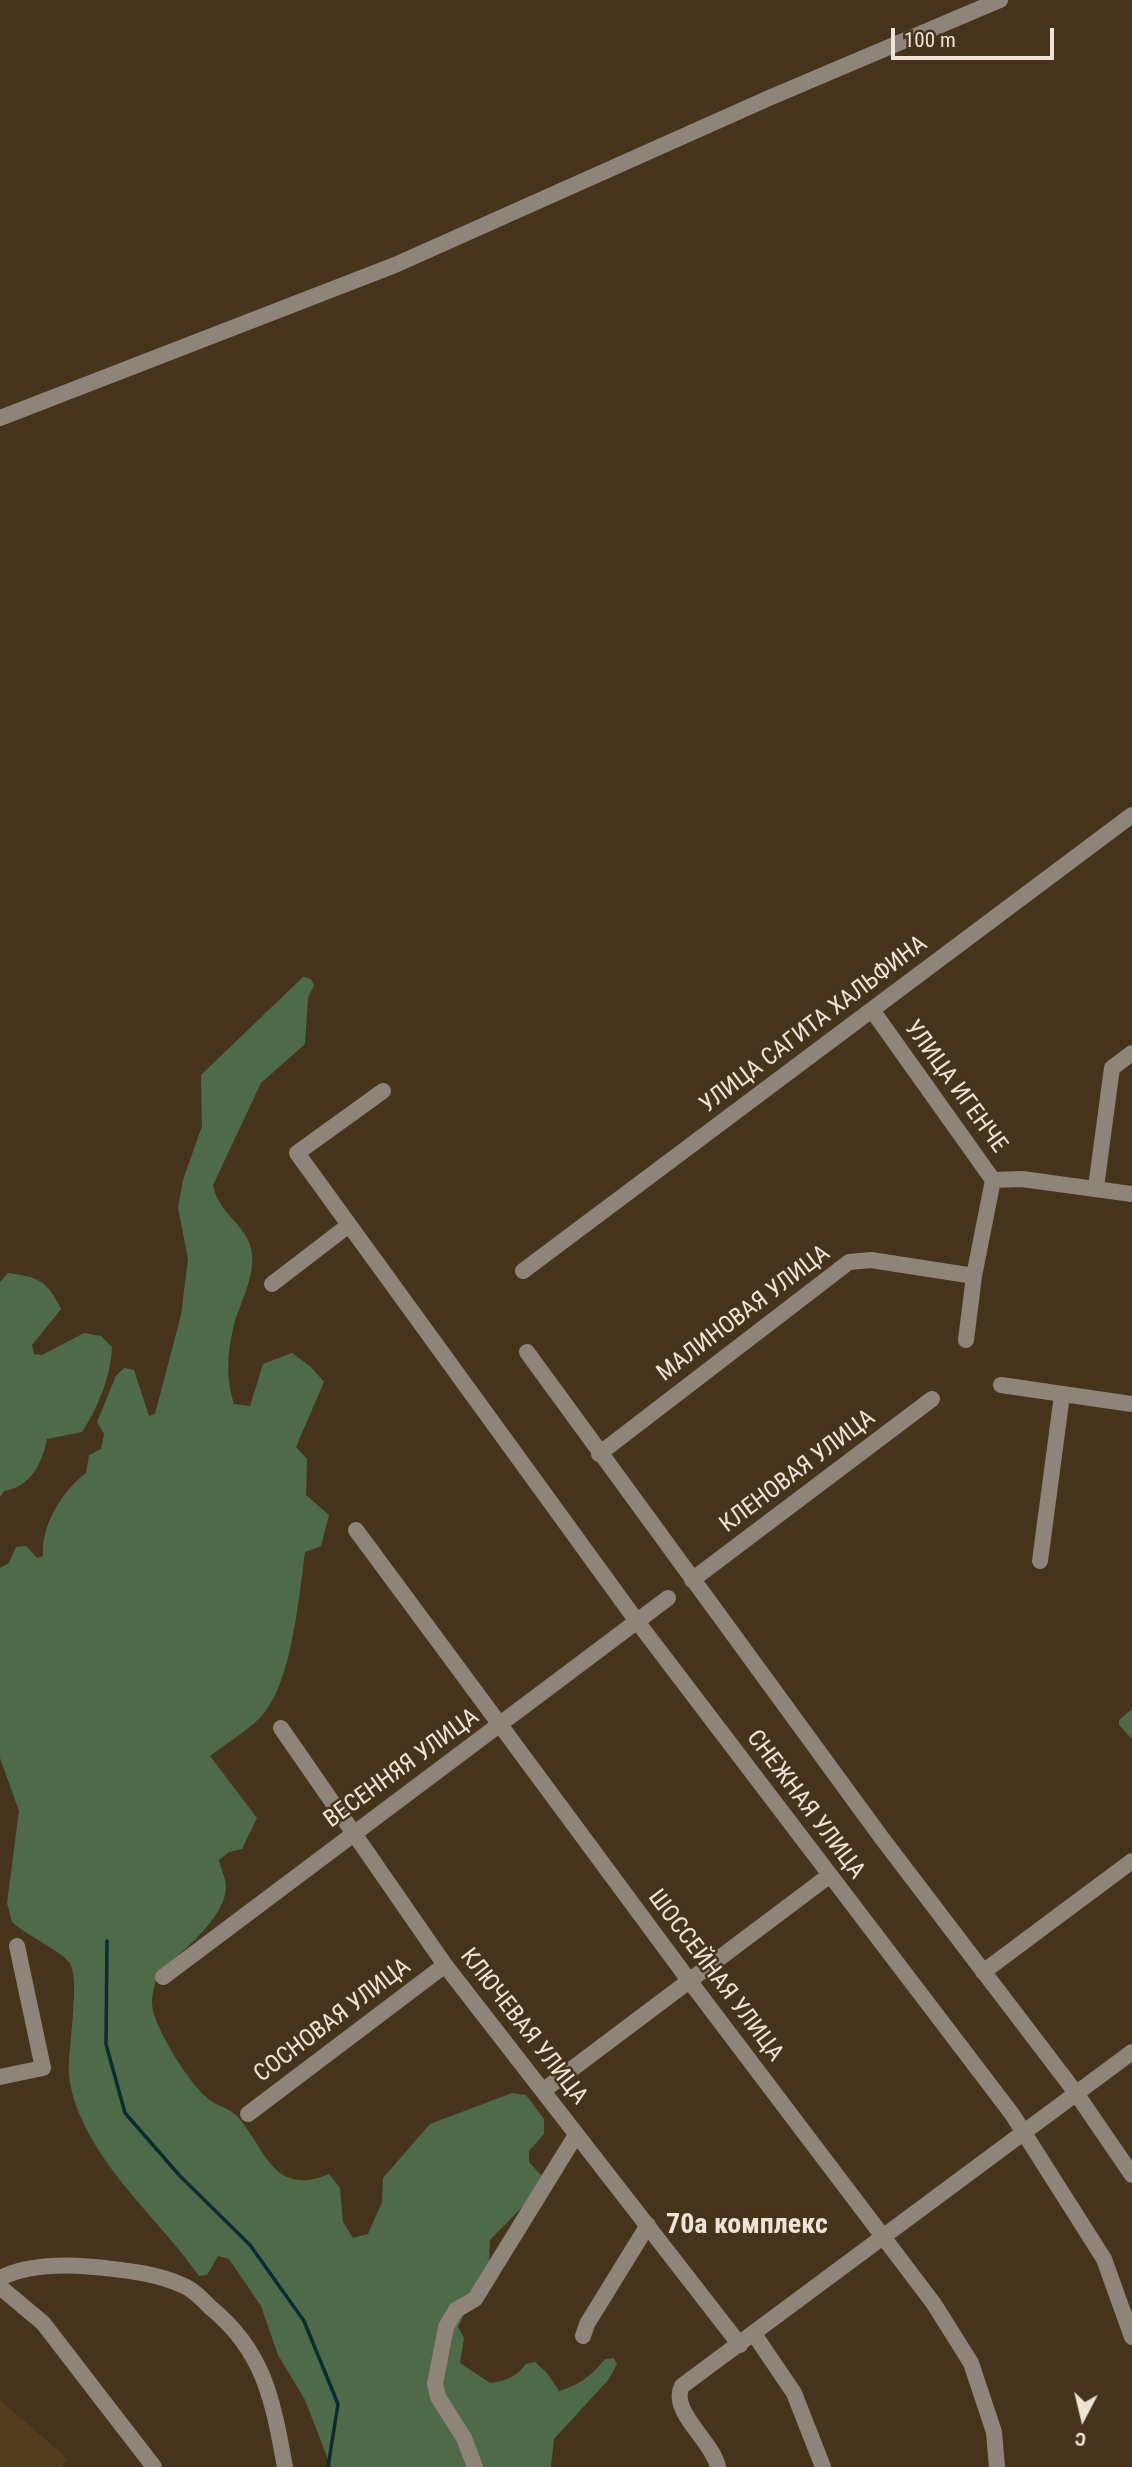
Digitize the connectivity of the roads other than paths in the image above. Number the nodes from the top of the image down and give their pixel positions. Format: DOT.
graph roads {
  1 [pos="1000,0"];
  2 [pos="0,418"];
  3 [pos="1132,815"];
  4 [pos="872,1010"];
  5 [pos="1132,1053"];
  6 [pos="383,1091"];
  7 [pos="993,1180"];
  8 [pos="1096,1187"];
  9 [pos="1132,1194"];
  10 [pos="349,1224"];
  11 [pos="523,1270"];
  12 [pos="974,1276"];
  13 [pos="272,1284"];
  14 [pos="966,1340"];
  15 [pos="527,1352"];
  16 [pos="1001,1385"];
  17 [pos="1062,1395"];
  18 [pos="932,1399"];
  19 [pos="1132,1404"];
  20 [pos="599,1454"];
  21 [pos="356,1530"];
  22 [pos="1040,1561"];
  23 [pos="691,1580"];
  24 [pos="668,1598"];
  25 [pos="636,1620"];
  26 [pos="500,1725"];
  27 [pos="281,1728"];
  28 [pos="352,1833"];
  29 [pos="1132,1861"];
  30 [pos="830,1875"];
  31 [pos="17,1946"];
  32 [pos="445,1965"];
  33 [pos="984,1972"];
  34 [pos="163,1977"];
  35 [pos="688,1979"];
  36 [pos="1132,2052"];
  37 [pos="0,2077"];
  38 [pos="544,2090"];
  39 [pos="1076,2093"];
  40 [pos="248,2114"];
  41 [pos="1023,2132"];
  42 [pos="576,2135"];
  43 [pos="1132,2175"];
  44 [pos="648,2225"];
  45 [pos="882,2236"];
  46 [pos="0,2278"];
  47 [pos="0,2287"];
  48 [pos="754,2333"];
  49 [pos="583,2336"];
  50 [pos="1132,2337"];
  51 [pos="735,2349"];
  52 [pos="154,2467"];
  53 [pos="285,2467"];
  54 [pos="475,2467"];
  55 [pos="718,2467"];
  56 [pos="823,2467"];
  57 [pos="997,2467"];
  1 -- 2 [label="street"];
  3 -- 4 [label="street, УЛИЦА САГИТА ХАЛЬФИНА"];
  4 -- 7 [label="street, УЛИЦА ИГЕНЧЕ"];
  4 -- 11 [label="street, УЛИЦА САГИТА ХАЛЬФИНА"];
  5 -- 8 [label="street"];
  6 -- 10 [label="street, СНЕЖНАЯ УЛИЦА"];
  7 -- 8 [label="street, УЛИЦА ИГЕНЧЕ"];
  7 -- 12 [label="street"];
  8 -- 9 [label="street, УЛИЦА ИГЕНЧЕ"];
  10 -- 13 [label="street"];
  10 -- 25 [label="street, СНЕЖНАЯ УЛИЦА"];
  12 -- 14 [label="street"];
  12 -- 20 [label="street, МАЛИНОВАЯ УЛИЦА"];
  15 -- 20 [label="street"];
  16 -- 17 [label="street"];
  17 -- 19 [label="street"];
  17 -- 22 [label="street"];
  18 -- 23 [label="street, КЛЕНОВАЯ УЛИЦА"];
  20 -- 23 [label="street"];
  21 -- 26 [label="street, ШОССЕЙНАЯ УЛИЦА"];
  23 -- 33 [label="street"];
  24 -- 25 [label="street, ВЕСЕННЯЯ УЛИЦА"];
  25 -- 26 [label="street, ВЕСЕННЯЯ УЛИЦА"];
  25 -- 30 [label="street, СНЕЖНАЯ УЛИЦА"];
  26 -- 28 [label="street, ВЕСЕННЯЯ УЛИЦА"];
  26 -- 35 [label="street, ШОССЕЙНАЯ УЛИЦА"];
  27 -- 28 [label="street, КЛЮЧЕВАЯ УЛИЦА"];
  28 -- 32 [label="street, КЛЮЧЕВАЯ УЛИЦА"];
  28 -- 34 [label="street, ВЕСЕННЯЯ УЛИЦА"];
  29 -- 33 [label="street"];
  30 -- 35 [label="street"];
  30 -- 41 [label="street, СНЕЖНАЯ УЛИЦА"];
  31 -- 37 [label="street"];
  32 -- 38 [label="street, КЛЮЧЕВАЯ УЛИЦА"];
  32 -- 40 [label="street, СОСНОВАЯ УЛИЦА"];
  33 -- 39 [label="street"];
  35 -- 38 [label="street"];
  35 -- 45 [label="street, ШОССЕЙНАЯ УЛИЦА"];
  36 -- 39 [label="street"];
  38 -- 42 [label="street, КЛЮЧЕВАЯ УЛИЦА"];
  39 -- 41 [label="street"];
  39 -- 43 [label="street"];
  41 -- 45 [label="street"];
  41 -- 50 [label="street, СНЕЖНАЯ УЛИЦА"];
  42 -- 44 [label="street, КЛЮЧЕВАЯ УЛИЦА"];
  42 -- 54 [label="street"];
  44 -- 49 [label="street"];
  44 -- 51 [label="street, КЛЮЧЕВАЯ УЛИЦА"];
  45 -- 48 [label="street"];
  45 -- 57 [label="street, ШОССЕЙНАЯ УЛИЦА"];
  46 -- 53 [label="street"];
  47 -- 52 [label="street"];
  48 -- 51 [label="street"];
  48 -- 56 [label="street"];
  51 -- 55 [label="street"];
}
